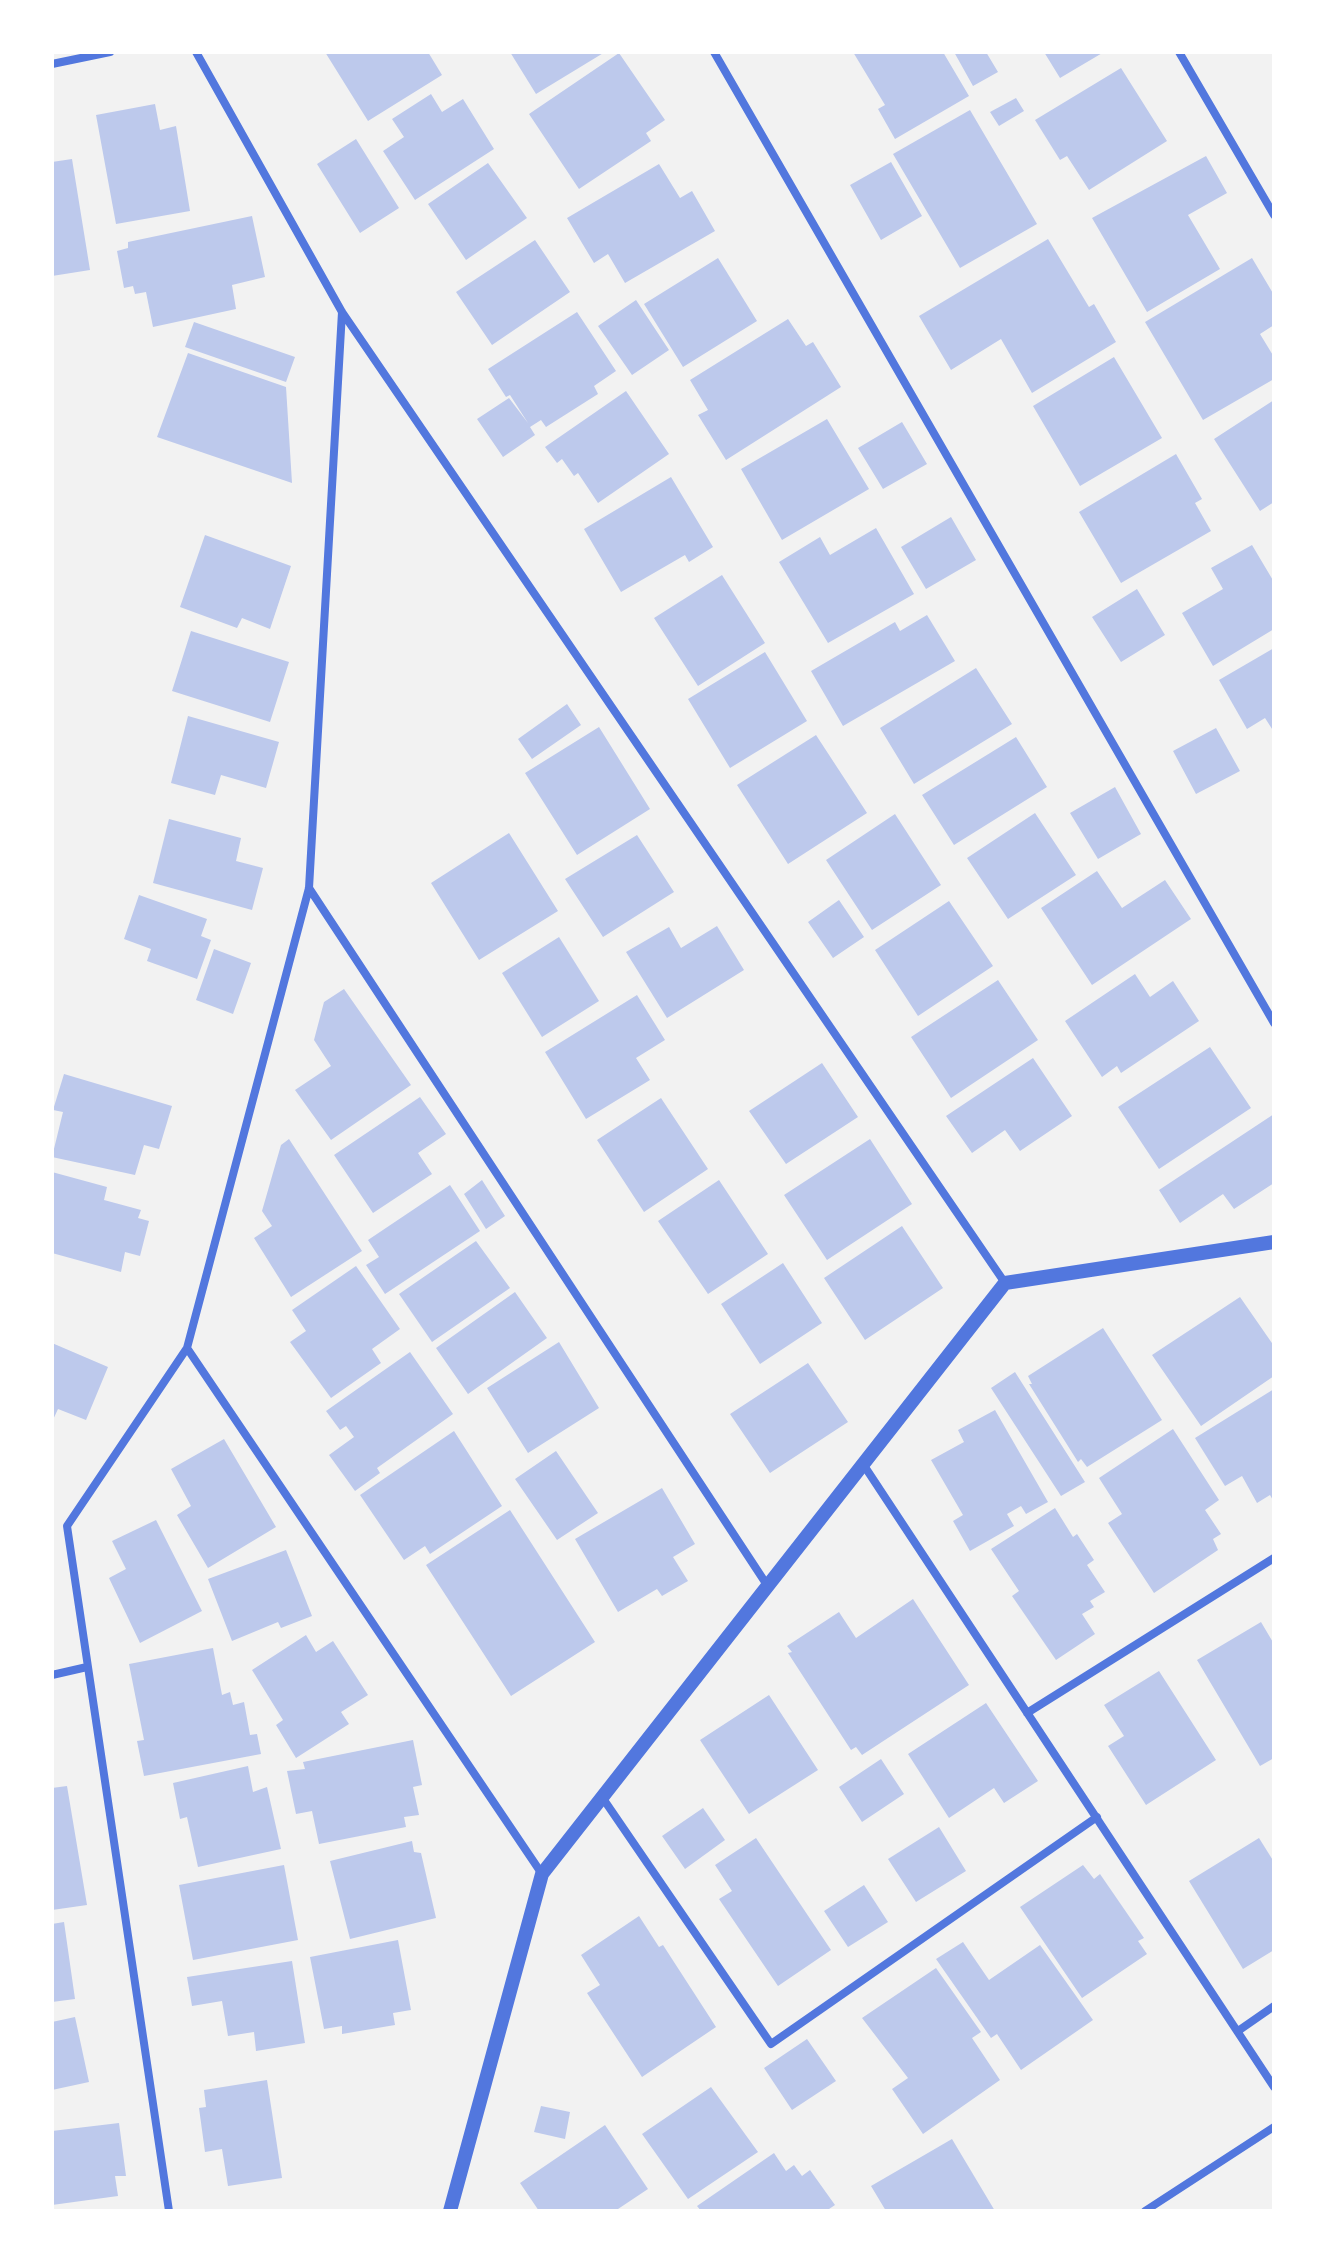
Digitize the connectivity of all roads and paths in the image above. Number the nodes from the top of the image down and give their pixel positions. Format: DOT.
graph roads {
  1 [pos="110,52"];
  2 [pos="196,52"];
  3 [pos="714,52"];
  4 [pos="1179,52"];
  5 [pos="52,64"];
  6 [pos="1274,215"];
  7 [pos="342,312"];
  8 [pos="309,888"];
  9 [pos="1274,1023"];
  10 [pos="1274,1242"];
  11 [pos="1005,1283"];
  12 [pos="187,1348"];
  13 [pos="863,1464"];
  14 [pos="1274,1558"];
  15 [pos="767,1585"];
  16 [pos="87,1667"];
  17 [pos="52,1675"];
  18 [pos="1027,1713"];
  19 [pos="602,1797"];
  20 [pos="1097,1817"];
  21 [pos="542,1874"];
  22 [pos="1274,2006"];
  23 [pos="1238,2031"];
  24 [pos="1274,2087"];
  25 [pos="1274,2127"];
  26 [pos="169,2211"];
  27 [pos="450,2211"];
  28 [pos="1145,2211"];
  1 -- 5 [label="street"];
  2 -- 7 [label="street"];
  3 -- 9 [label="street"];
  4 -- 6 [label="street"];
  7 -- 8 [label="street"];
  7 -- 11 [label="street"];
  8 -- 12 [label="street"];
  8 -- 15 [label="street"];
  10 -- 11 [label="street"];
  11 -- 13 [label="street"];
  12 -- 16 [label="street"];
  12 -- 21 [label="street"];
  13 -- 15 [label="street"];
  13 -- 18 [label="street"];
  14 -- 18 [label="street"];
  15 -- 19 [label="street"];
  16 -- 17 [label="street"];
  16 -- 26 [label="street"];
  18 -- 20 [label="street"];
  19 -- 20 [label="street"];
  19 -- 21 [label="street"];
  20 -- 23 [label="street"];
  21 -- 27 [label="street"];
  22 -- 23 [label="street"];
  23 -- 24 [label="street"];
  25 -- 28 [label="street"];
}
